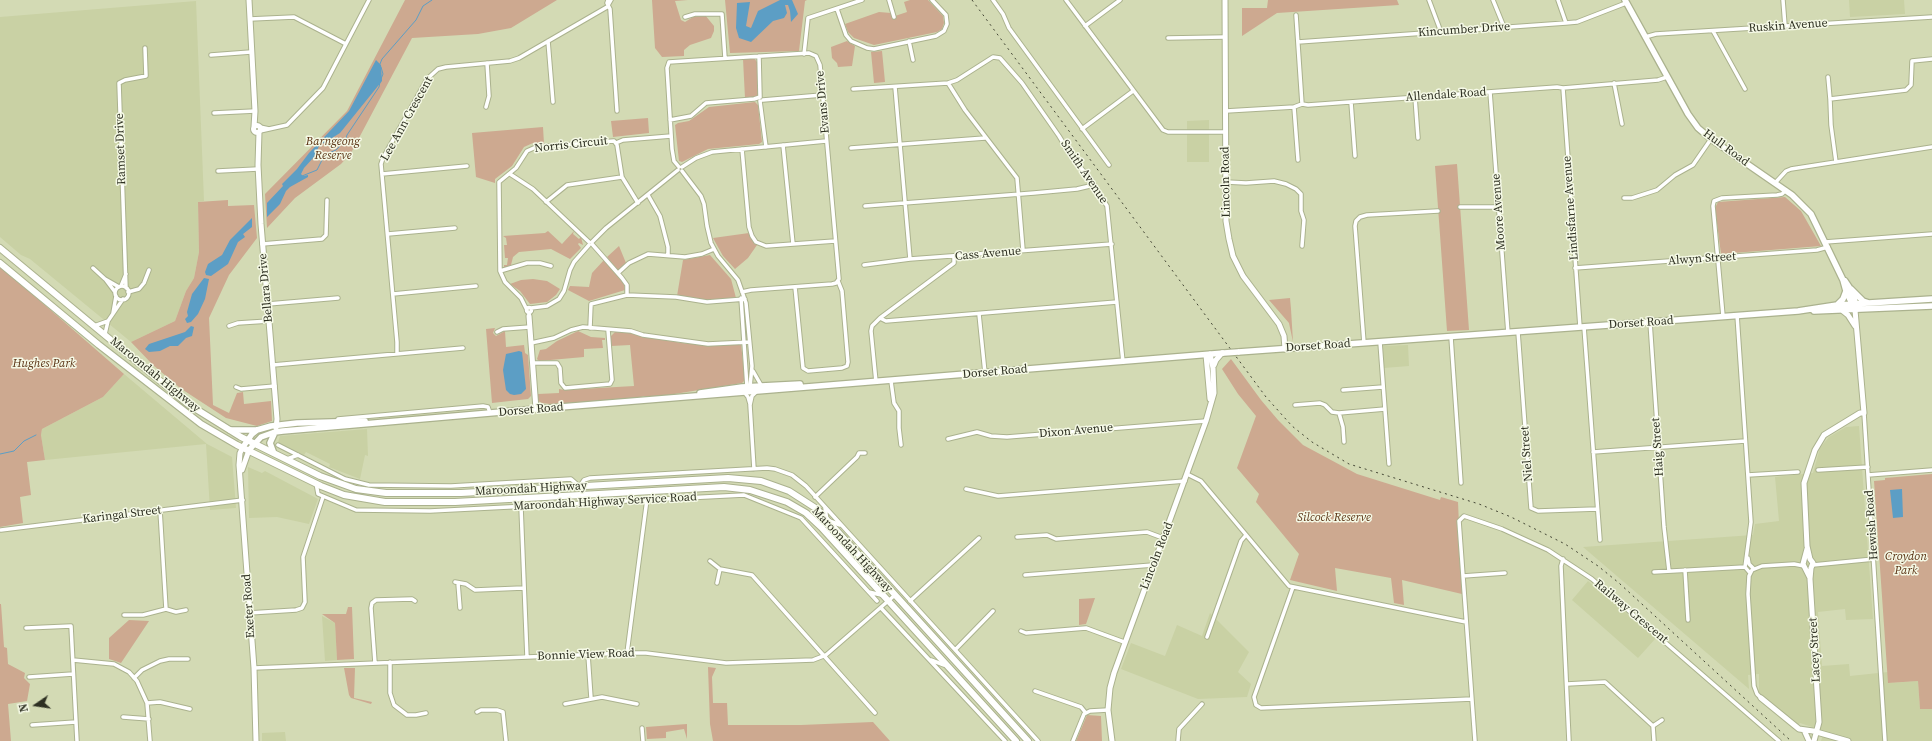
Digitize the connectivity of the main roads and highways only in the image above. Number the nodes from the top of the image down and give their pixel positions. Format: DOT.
graph roads {
  1 [pos="249,0"];
  2 [pos="1225,0"];
  3 [pos="1626,1"];
  4 [pos="0,248"];
  5 [pos="0,263"];
  6 [pos="1848,289"];
  7 [pos="1932,299"];
  8 [pos="1871,303"];
  9 [pos="1837,305"];
  10 [pos="1854,306"];
  11 [pos="1932,306"];
  12 [pos="530,311"];
  13 [pos="1798,311"];
  14 [pos="1843,311"];
  15 [pos="1857,332"];
  16 [pos="1285,349"];
  17 [pos="1223,353"];
  18 [pos="1208,354"];
  19 [pos="1213,368"];
  20 [pos="1211,402"];
  21 [pos="536,409"];
  22 [pos="1864,413"];
  23 [pos="390,422"];
  24 [pos="292,424"];
  25 [pos="277,425"];
  26 [pos="230,430"];
  27 [pos="257,430"];
  28 [pos="292,430"];
  29 [pos="275,432"];
  30 [pos="247,439"];
  31 [pos="254,443"];
  32 [pos="246,449"];
  33 [pos="273,451"];
  34 [pos="1761,698"];
  35 [pos="1804,730"];
  36 [pos="1818,732"];
  37 [pos="256,741"];
  38 [pos="1016,741"];
  39 [pos="1028,741"];
  40 [pos="1112,741"];
  41 [pos="1810,741"];
  42 [pos="1814,741"];
  43 [pos="1818,741"];
  44 [pos="1848,741"];
  1 -- 25 [label="main road, Bellara Drive"];
  2 -- 16 [label="main road, Lincoln Road"];
  3 -- 6 [label="main road, Hull Road"];
  4 -- 26 [label="highway, Maroondah Highway"];
  5 -- 32 [label="highway, Maroondah Highway"];
  6 -- 8 [label="main road"];
  6 -- 9 [label="main road"];
  6 -- 10 [label="main road, Hull Road"];
  7 -- 8 [label="main road, Dorset Road"];
  8 -- 10 [label="main road, Dorset Road"];
  9 -- 10 [label="main road, Dorset Road"];
  9 -- 13 [label="main road, Dorset Road"];
  10 -- 11 [label="main road, Dorset Road"];
  10 -- 14 [label="main road, Dorset Road"];
  10 -- 15 [label="main road, Hewish Road"];
  12 -- 21 [label="main road"];
  13 -- 14 [label="main road, Dorset Road"];
  13 -- 16 [label="main road, Dorset Road"];
  14 -- 15 [label="main road"];
  15 -- 22 [label="main road, Hewish Road"];
  16 -- 17 [label="main road, Dorset Road, bridge"];
  17 -- 18 [label="main road, Dorset Road"];
  17 -- 19 [label="main road"];
  18 -- 19 [label="main road, Lincoln Road"];
  18 -- 20 [label="main road, Lincoln Road"];
  18 -- 21 [label="main road, Dorset Road"];
  19 -- 20 [label="main road, Lincoln Road"];
  20 -- 40 [label="main road, Lincoln Road"];
  21 -- 23 [label="main road, Dorset Road"];
  22 -- 36 [label="main road, Lacey Street"];
  23 -- 24 [label="main road, Dorset Road"];
  23 -- 28 [label="main road, Dorset Road"];
  24 -- 25 [label="main road, Dorset Road"];
  24 -- 28 [label="main road"];
  25 -- 27 [label="main road, Dorset Road"];
  25 -- 29 [label="main road, Bellara Drive"];
  26 -- 27 [label="main road"];
  26 -- 30 [label="highway, Maroondah Highway"];
  27 -- 30 [label="main road, Dorset Road"];
  28 -- 29 [label="main road, Dorset Road"];
  29 -- 31 [label="main road, Dorset Road"];
  29 -- 33 [label="main road"];
  30 -- 31 [label="highway, Maroondah Highway"];
  30 -- 32 [label="main road, Dorset Road"];
  31 -- 32 [label="main road, Dorset Road"];
  31 -- 33 [label="highway, Maroondah Highway"];
  32 -- 37 [label="main road, Exeter Road"];
  32 -- 38 [label="highway, Maroondah Highway"];
  33 -- 39 [label="highway, Maroondah Highway"];
  34 -- 35 [label="main road"];
  35 -- 36 [label="main road"];
  35 -- 41 [label="main road"];
  36 -- 42 [label="main road"];
  36 -- 43 [label="main road"];
  36 -- 44 [label="main road"];
}
